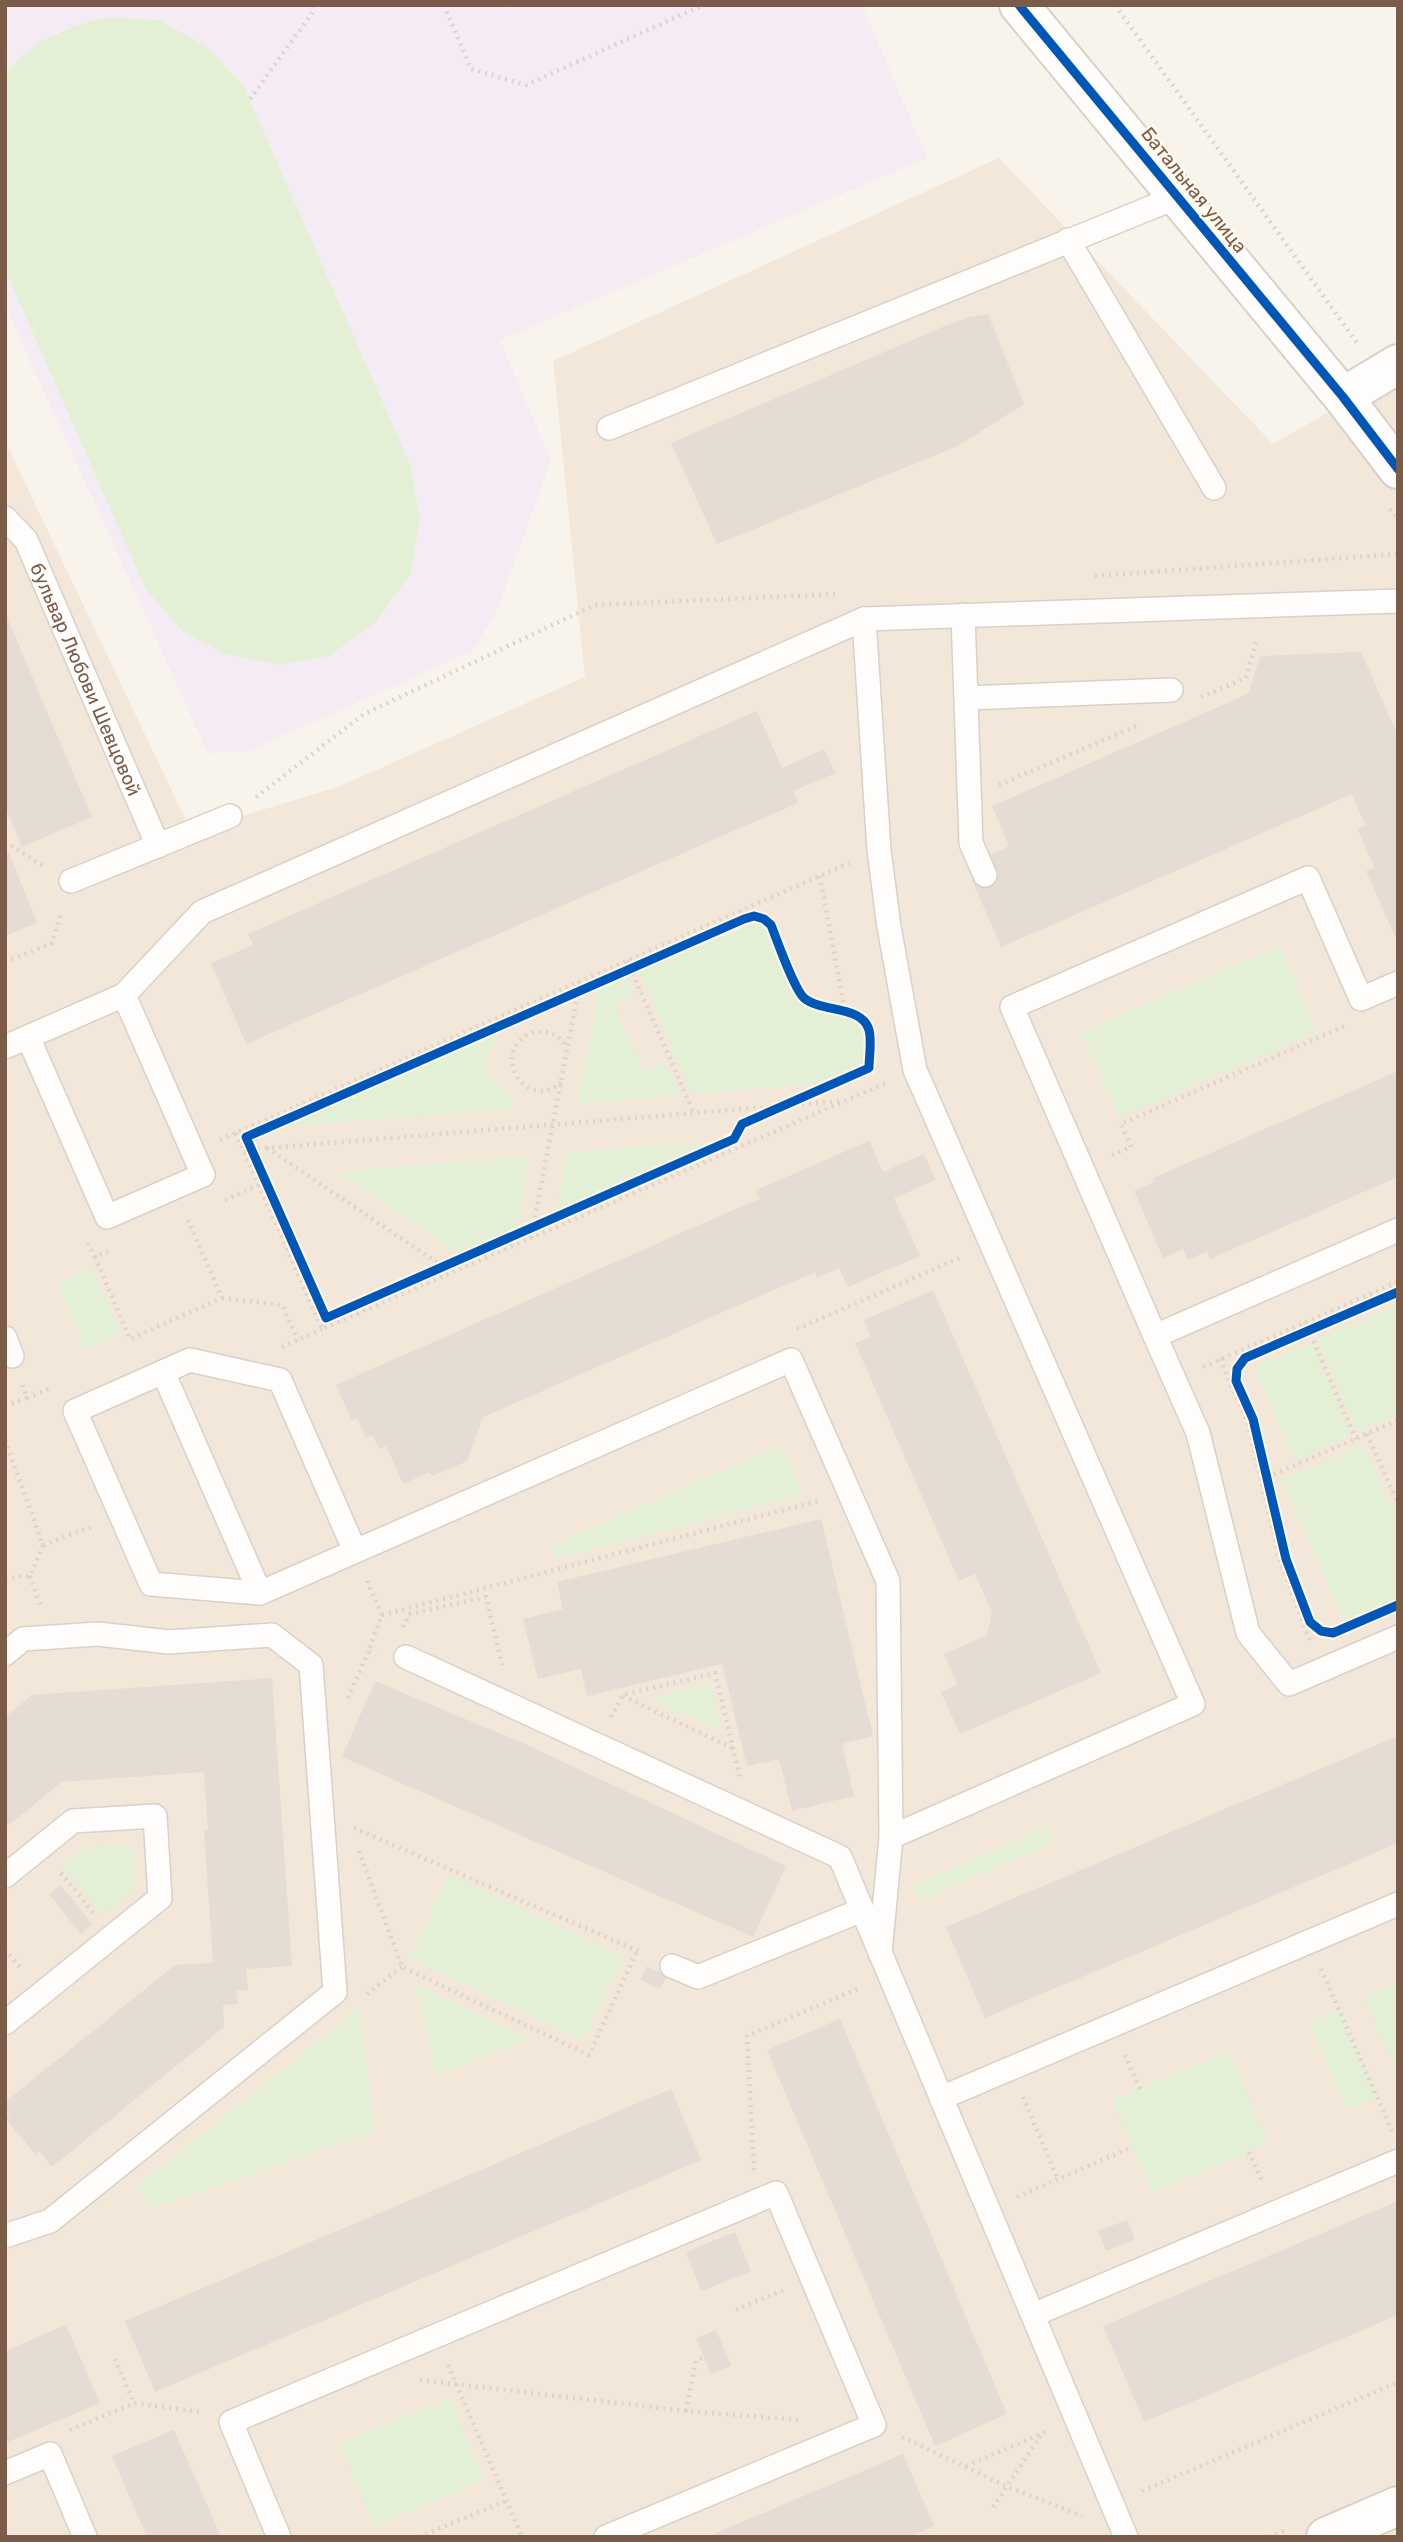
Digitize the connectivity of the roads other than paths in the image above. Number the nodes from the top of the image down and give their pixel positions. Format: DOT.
graph roads {
  1 [pos="1019,5"];
  2 [pos="1177,197"];
  3 [pos="1068,240"];
  4 [pos="1389,369"];
  5 [pos="1343,397"];
  6 [pos="609,428"];
  7 [pos="1398,469"];
  8 [pos="1214,488"];
  9 [pos="5,518"];
  10 [pos="1398,601"];
  11 [pos="963,615"];
  12 [pos="864,619"];
  13 [pos="1171,690"];
  14 [pos="965,698"];
  15 [pos="230,816"];
  16 [pos="158,846"];
  17 [pos="985,875"];
  18 [pos="71,881"];
  19 [pos="1398,983"];
  20 [pos="124,995"];
  21 [pos="28,1037"];
  22 [pos="5,1047"];
  23 [pos="1398,1230"];
  24 [pos="1156,1336"];
  25 [pos="163,1372"];
  26 [pos="355,1551"];
  27 [pos="260,1593"];
  28 [pos="1398,1637"];
  29 [pos="5,1654"];
  30 [pos="406,1657"];
  31 [pos="891,1837"];
  32 [pos="5,1876"];
  33 [pos="1398,1904"];
  34 [pos="862,1910"];
  35 [pos="880,1953"];
  36 [pos="672,1966"];
  37 [pos="5,2023"];
  38 [pos="941,2098"];
  39 [pos="1397,2151"];
  40 [pos="5,2236"];
  41 [pos="1033,2315"];
  42 [pos="5,2473"];
  43 [pos="1398,2506"];
  44 [pos="85,2537"];
  45 [pos="279,2537"];
  46 [pos="606,2537"];
  47 [pos="1126,2537"];
  48 [pos="1326,2537"];
  1 -- 2 [label="street, Батальная улица"];
  2 -- 3 [label="lane"];
  2 -- 5 [label="street, Батальная улица"];
  3 -- 6 [label="lane"];
  3 -- 8 [label="lane"];
  4 -- 5 [label="street"];
  5 -- 7 [label="street, Батальная улица"];
  9 -- 16 [label="lane, бульвар Любови Шевцовой"];
  10 -- 11 [label="lane"];
  11 -- 12 [label="lane"];
  11 -- 14 [label="lane"];
  12 -- 20 [label="lane"];
  12 -- 31 [label="lane"];
  13 -- 14 [label="lane"];
  14 -- 17 [label="lane"];
  15 -- 16 [label="lane"];
  16 -- 18 [label="lane"];
  19 -- 24 [label="lane"];
  20 -- 21 [label="lane"];
  20 -- 21 [label="lane"];
  21 -- 22 [label="lane"];
  23 -- 24 [label="lane"];
  24 -- 28 [label="lane"];
  25 -- 26 [label="lane"];
  25 -- 27 [label="lane"];
  25 -- 27 [label="lane"];
  26 -- 27 [label="lane"];
  26 -- 31 [label="lane"];
  29 -- 40 [label="lane"];
  30 -- 34 [label="lane"];
  31 -- 35 [label="lane"];
  32 -- 37 [label="lane"];
  33 -- 38 [label="lane"];
  34 -- 35 [label="lane"];
  34 -- 36 [label="lane"];
  35 -- 38 [label="lane"];
  38 -- 41 [label="lane"];
  39 -- 41 [label="lane"];
  41 -- 47 [label="lane"];
  42 -- 44 [label="lane"];
  43 -- 48 [label="street"];
  45 -- 46 [label="lane"];
}
